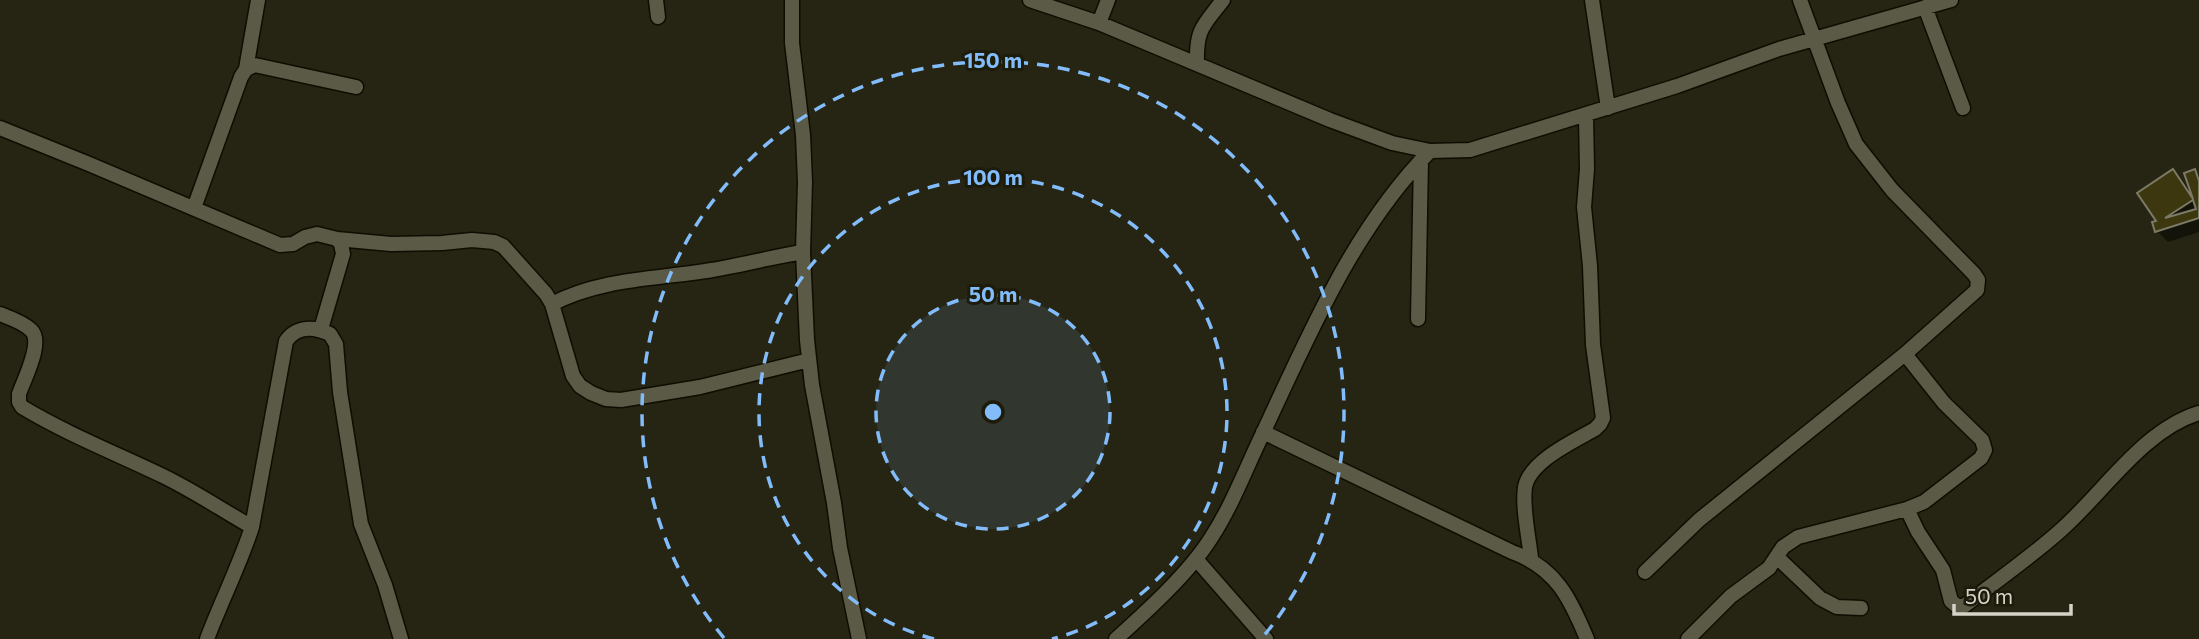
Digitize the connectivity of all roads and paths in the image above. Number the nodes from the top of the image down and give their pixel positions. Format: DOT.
graph roads {
  1 [pos="258,0"];
  2 [pos="656,0"];
  3 [pos="792,0"];
  4 [pos="1030,0"];
  5 [pos="1108,0"];
  6 [pos="1223,0"];
  7 [pos="1592,0"];
  8 [pos="1800,0"];
  9 [pos="1951,0"];
  10 [pos="1926,7"];
  11 [pos="658,17"];
  12 [pos="1099,23"];
  13 [pos="1814,39"];
  14 [pos="1197,63"];
  15 [pos="246,69"];
  16 [pos="356,88"];
  17 [pos="1608,108"];
  18 [pos="1963,108"];
  19 [pos="1586,116"];
  20 [pos="0,128"];
  21 [pos="1426,156"];
  22 [pos="194,208"];
  23 [pos="337,239"];
  24 [pos="803,251"];
  25 [pos="552,304"];
  26 [pos="0,314"];
  27 [pos="1418,318"];
  28 [pos="321,330"];
  29 [pos="1905,354"];
  30 [pos="809,360"];
  31 [pos="2199,413"];
  32 [pos="1264,432"];
  33 [pos="1907,509"];
  34 [pos="252,527"];
  35 [pos="1777,557"];
  36 [pos="1531,558"];
  37 [pos="1196,559"];
  38 [pos="1645,572"];
  39 [pos="1861,608"];
  40 [pos="206,639"];
  41 [pos="401,639"];
  42 [pos="859,639"];
  43 [pos="1116,639"];
  44 [pos="1266,639"];
  45 [pos="1587,639"];
  46 [pos="1688,639"];
  1 -- 15 [label="street"];
  2 -- 11 [label="street"];
  3 -- 24 [label="street"];
  4 -- 12 [label="street"];
  5 -- 12 [label="street"];
  6 -- 14 [label="street"];
  7 -- 17 [label="street"];
  8 -- 13 [label="street"];
  9 -- 10 [label="street"];
  10 -- 13 [label="street"];
  10 -- 18 [label="street"];
  12 -- 14 [label="street"];
  13 -- 17 [label="street"];
  13 -- 29 [label="street"];
  14 -- 21 [label="street"];
  15 -- 16 [label="street"];
  15 -- 22 [label="street"];
  17 -- 19 [label="street"];
  19 -- 21 [label="street"];
  19 -- 36 [label="street"];
  20 -- 22 [label="street"];
  21 -- 27 [label="street"];
  21 -- 32 [label="street"];
  22 -- 23 [label="street"];
  23 -- 25 [label="street"];
  23 -- 28 [label="street"];
  24 -- 25 [label="street"];
  24 -- 30 [label="street"];
  25 -- 30 [label="street"];
  26 -- 34 [label="street"];
  28 -- 34 [label="street"];
  28 -- 41 [label="street"];
  29 -- 33 [label="street"];
  29 -- 38 [label="street"];
  30 -- 42 [label="street"];
  31 -- 33 [label="street"];
  32 -- 36 [label="street"];
  32 -- 37 [label="street"];
  33 -- 35 [label="street"];
  34 -- 40 [label="street"];
  35 -- 39 [label="street"];
  35 -- 46 [label="street"];
  36 -- 45 [label="street"];
  37 -- 43 [label="street"];
  37 -- 44 [label="street"];
}
